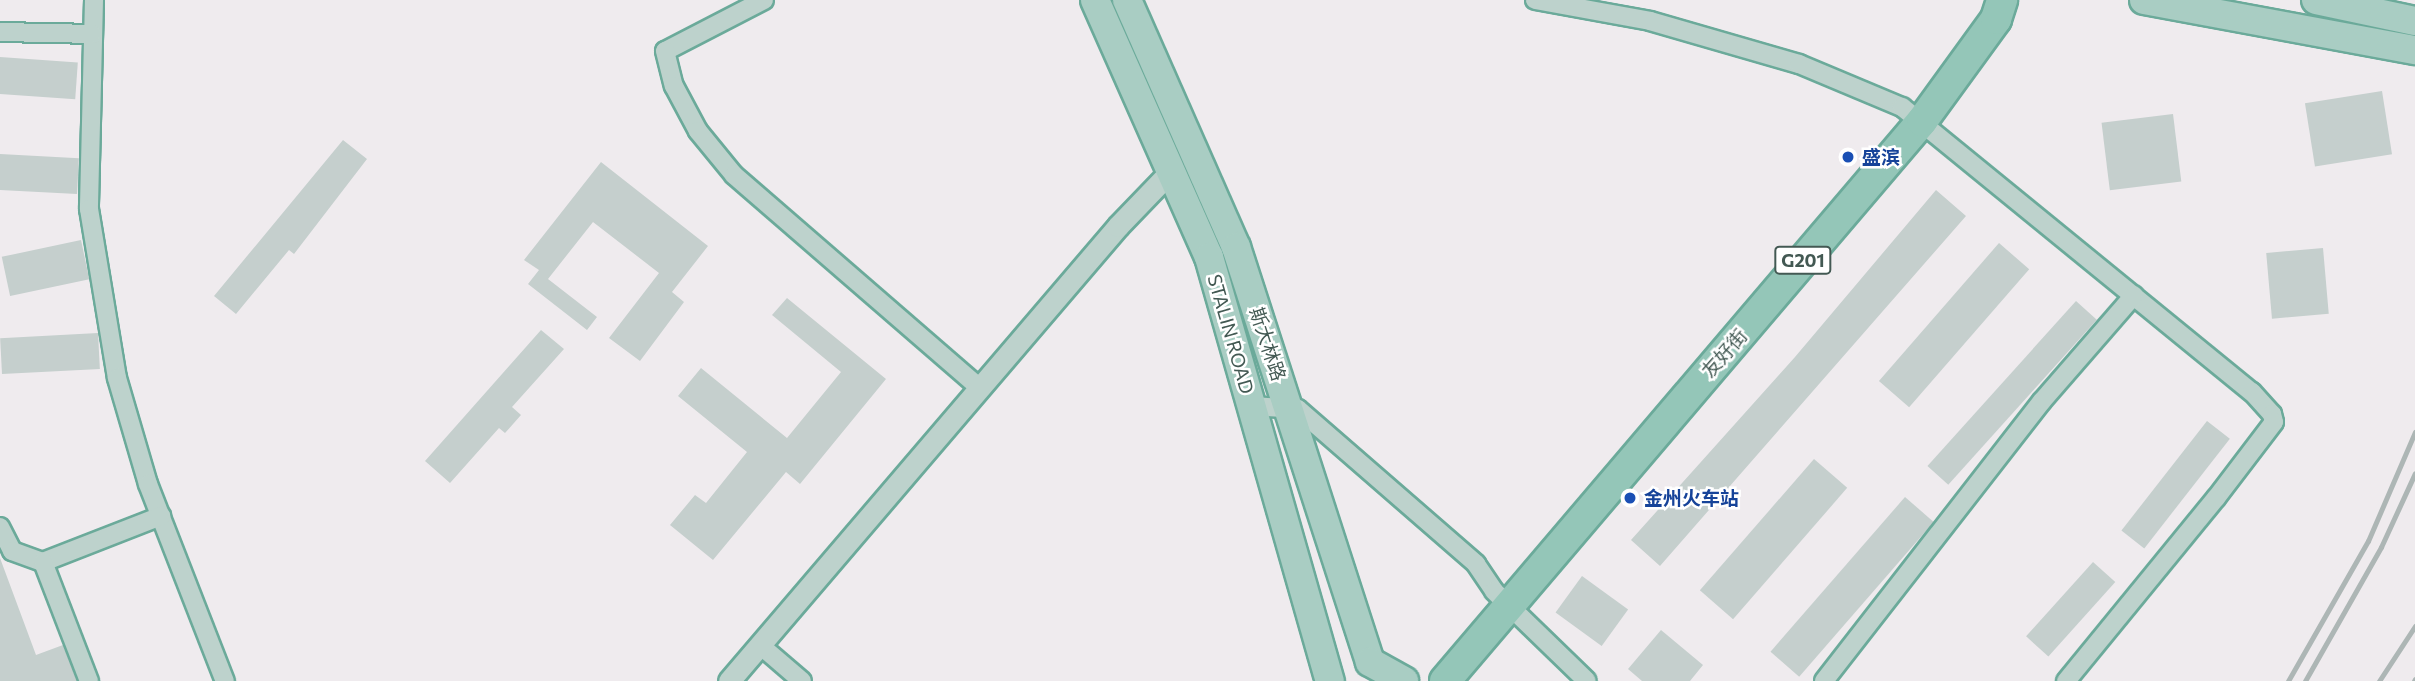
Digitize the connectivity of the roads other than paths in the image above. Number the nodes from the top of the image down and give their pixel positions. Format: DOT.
graph roads {
  1 [pos="94,0"];
  2 [pos="764,0"];
  3 [pos="1095,0"];
  4 [pos="1127,0"];
  5 [pos="1535,0"];
  6 [pos="2144,0"];
  7 [pos="2316,0"];
  8 [pos="1998,10"];
  9 [pos="2415,21"];
  10 [pos="0,32"];
  11 [pos="92,34"];
  12 [pos="2415,50"];
  13 [pos="1922,121"];
  14 [pos="1171,171"];
  15 [pos="2134,295"];
  16 [pos="980,388"];
  17 [pos="1252,406"];
  18 [pos="1288,408"];
  19 [pos="161,516"];
  20 [pos="0,527"];
  21 [pos="43,562"];
  22 [pos="1511,607"];
  23 [pos="760,645"];
  24 [pos="89,681"];
  25 [pos="225,681"];
  26 [pos="729,681"];
  27 [pos="802,681"];
  28 [pos="1330,681"];
  29 [pos="1404,681"];
  30 [pos="1445,681"];
  31 [pos="1587,681"];
  32 [pos="1824,681"];
  33 [pos="2066,681"];
  1 -- 11 [label="street"];
  2 -- 16 [label="street"];
  3 -- 14 [label="main road, STALIN ROAD"];
  4 -- 18 [label="main road, 斯大林路"];
  5 -- 13 [label="street"];
  6 -- 12 [label="main road"];
  7 -- 9 [label="main road"];
  8 -- 13 [label="highway, 友好街 / G201"];
  10 -- 11 [label="street"];
  11 -- 19 [label="street"];
  13 -- 15 [label="street"];
  13 -- 22 [label="highway, 友好街 / G201"];
  14 -- 16 [label="street"];
  14 -- 17 [label="main road, STALIN ROAD"];
  15 -- 32 [label="street"];
  15 -- 33 [label="street"];
  16 -- 23 [label="street"];
  17 -- 18 [label="street"];
  17 -- 28 [label="main road, STALIN ROAD"];
  18 -- 22 [label="street"];
  18 -- 29 [label="main road, 斯大林路"];
  19 -- 21 [label="street"];
  19 -- 25 [label="street"];
  20 -- 21 [label="street"];
  21 -- 24 [label="street"];
  22 -- 30 [label="highway, 友好街 / G201"];
  22 -- 31 [label="street"];
  23 -- 26 [label="street"];
  23 -- 27 [label="street"];
}
